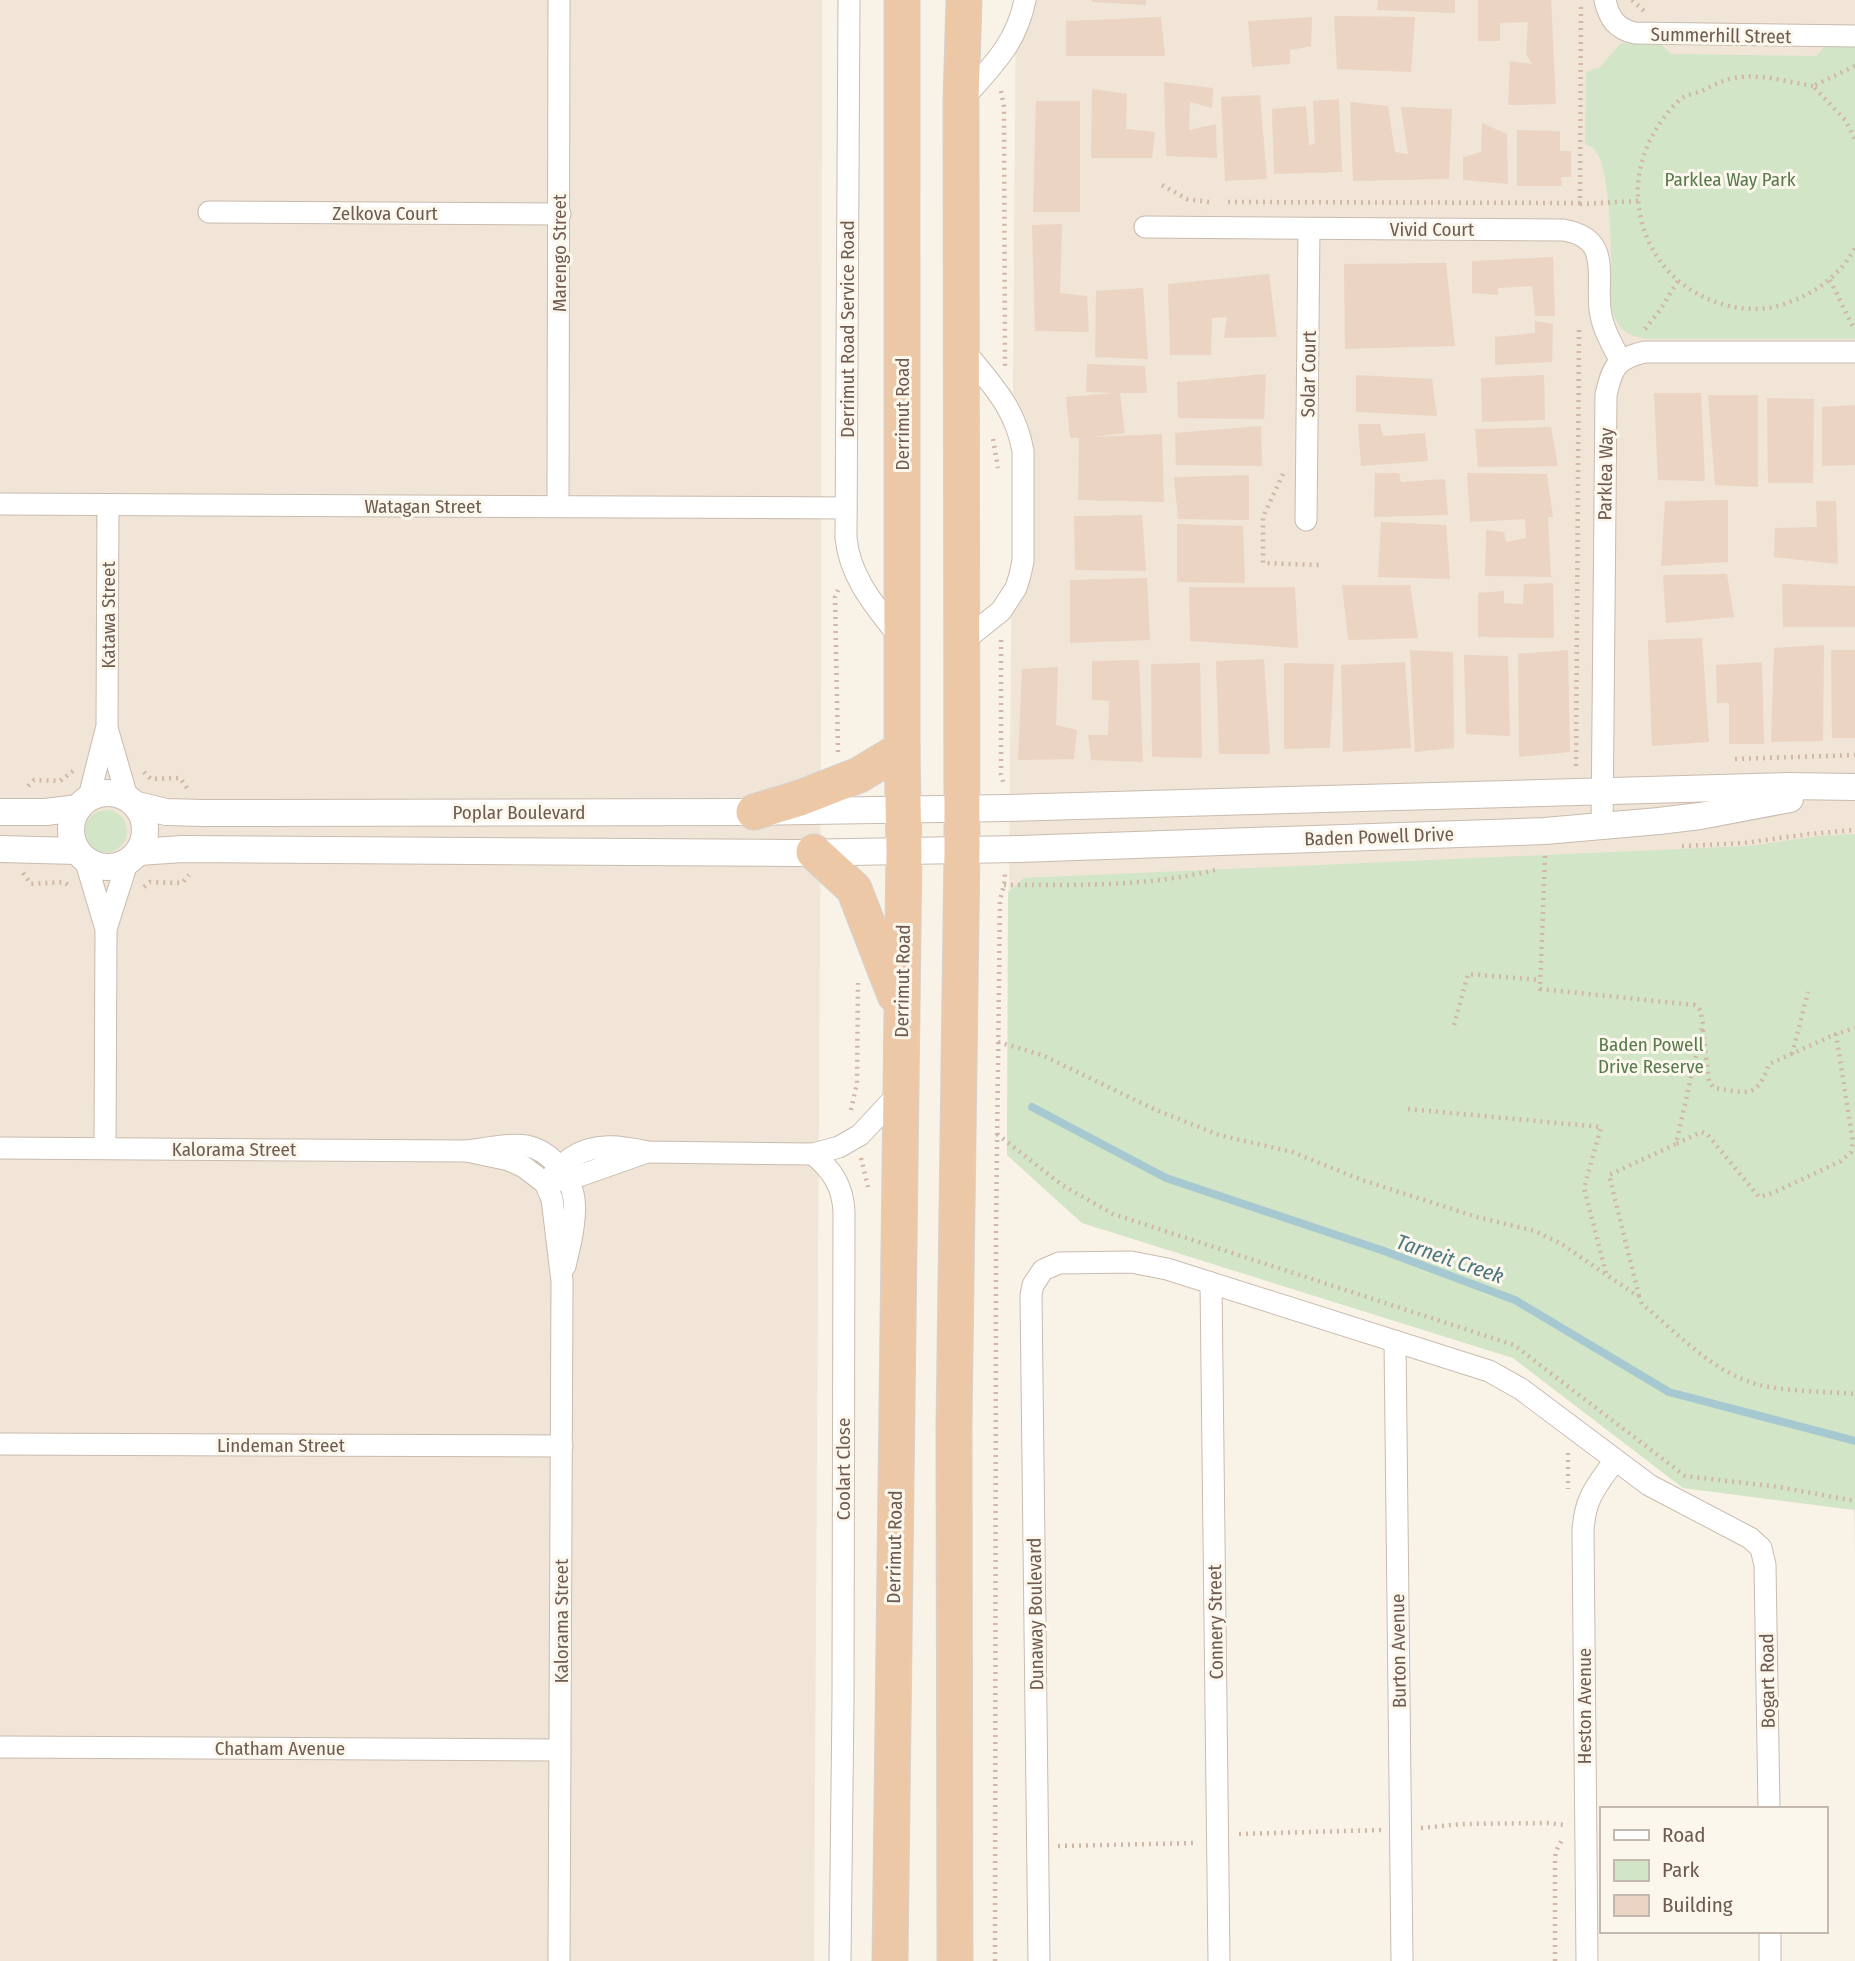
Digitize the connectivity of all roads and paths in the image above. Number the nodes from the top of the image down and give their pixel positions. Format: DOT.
graph roads {
  1 [pos="559,0"];
  2 [pos="849,0"];
  3 [pos="902,0"];
  4 [pos="964,0"];
  5 [pos="1025,0"];
  6 [pos="1581,0"];
  7 [pos="1605,0"];
  8 [pos="1855,36"];
  9 [pos="1855,66"];
  10 [pos="999,82"];
  11 [pos="1813,86"];
  12 [pos="961,100"];
  13 [pos="1855,139"];
  14 [pos="1161,184"];
  15 [pos="1638,201"];
  16 [pos="1580,204"];
  17 [pos="209,212"];
  18 [pos="560,214"];
  19 [pos="1146,227"];
  20 [pos="1309,229"];
  21 [pos="1577,232"];
  22 [pos="1855,248"];
  23 [pos="1830,280"];
  24 [pos="1678,281"];
  25 [pos="1579,321"];
  26 [pos="1855,331"];
  27 [pos="961,347"];
  28 [pos="1855,352"];
  29 [pos="1620,360"];
  30 [pos="1003,375"];
  31 [pos="0,504"];
  32 [pos="108,505"];
  33 [pos="558,506"];
  34 [pos="846,508"];
  35 [pos="1306,520"];
  36 [pos="841,585"];
  37 [pos="902,641"];
  38 [pos="961,643"];
  39 [pos="1001,643"];
  40 [pos="107,726"];
  41 [pos="902,749"];
  42 [pos="838,762"];
  43 [pos="1576,766"];
  44 [pos="1853,787"];
  45 [pos="1601,792"];
  46 [pos="132,801"];
  47 [pos="83,803"];
  48 [pos="1006,808"];
  49 [pos="962,809"];
  50 [pos="903,810"];
  51 [pos="0,812"];
  52 [pos="754,813"];
  53 [pos="1602,827"];
  54 [pos="0,849"];
  55 [pos="1006,849"];
  56 [pos="962,850"];
  57 [pos="904,851"];
  58 [pos="814,852"];
  59 [pos="1545,852"];
  60 [pos="81,855"];
  61 [pos="133,857"];
  62 [pos="106,929"];
  63 [pos="858,971"];
  64 [pos="1540,981"];
  65 [pos="1808,992"];
  66 [pos="902,1011"];
  67 [pos="1703,1024"];
  68 [pos="1454,1025"];
  69 [pos="1855,1028"];
  70 [pos="1836,1034"];
  71 [pos="998,1042"];
  72 [pos="1792,1054"];
  73 [pos="900,1092"];
  74 [pos="1408,1109"];
  75 [pos="851,1140"];
  76 [pos="1676,1144"];
  77 [pos="0,1148"];
  78 [pos="105,1148"];
  79 [pos="813,1154"];
  80 [pos="557,1177"];
  81 [pos="1606,1274"];
  82 [pos="1211,1283"];
  83 [pos="1639,1297"];
  84 [pos="1395,1341"];
  85 [pos="1855,1394"];
  86 [pos="1567,1442"];
  87 [pos="0,1444"];
  88 [pos="562,1446"];
  89 [pos="1615,1460"];
  90 [pos="1569,1493"];
  91 [pos="0,1747"];
  92 [pos="560,1750"];
  93 [pos="1769,1807"];
  94 [pos="1400,1830"];
  95 [pos="1217,1840"];
  96 [pos="1038,1846"];
  97 [pos="1770,1933"];
  98 [pos="559,1961"];
  99 [pos="840,1961"];
  100 [pos="890,1961"];
  101 [pos="955,1961"];
  102 [pos="995,1961"];
  103 [pos="1039,1961"];
  104 [pos="1219,1961"];
  105 [pos="1402,1961"];
  106 [pos="1555,1961"];
  107 [pos="1587,1961"];
  108 [pos="1770,1961"];
  1 -- 18 [label="street, Marengo Street"];
  2 -- 34 [label="street, Derrimut Road Service Road"];
  3 -- 37 [label="highway, Derrimut Road"];
  4 -- 12 [label="highway"];
  5 -- 12 [label="street"];
  6 -- 16 [label="path"];
  7 -- 8 [label="street, Summerhill Street"];
  9 -- 11 [label="path"];
  10 -- 30 [label="path"];
  11 -- 13 [label="path"];
  11 -- 15 [label="path"];
  12 -- 27 [label="highway"];
  14 -- 16 [label="path"];
  15 -- 16 [label="path"];
  15 -- 24 [label="path"];
  16 -- 21 [label="path"];
  17 -- 18 [label="street, Zelkova Court"];
  18 -- 33 [label="street, Marengo Street"];
  19 -- 20 [label="street, Vivid Court"];
  20 -- 21 [label="street, Vivid Court"];
  20 -- 35 [label="street, Solar Court"];
  21 -- 29 [label="street"];
  22 -- 23 [label="path"];
  23 -- 24 [label="path"];
  23 -- 26 [label="path"];
  24 -- 29 [label="path"];
  25 -- 43 [label="path"];
  27 -- 38 [label="highway"];
  27 -- 38 [label="street"];
  28 -- 29 [label="street"];
  29 -- 45 [label="street, Parklea Way"];
  31 -- 32 [label="street, Watagan Street"];
  32 -- 33 [label="street, Watagan Street"];
  32 -- 40 [label="street, Katawa Street"];
  33 -- 34 [label="street, Watagan Street"];
  34 -- 37 [label="street, Derrimut Road Service Road"];
  36 -- 42 [label="path"];
  37 -- 41 [label="highway, Derrimut Road"];
  38 -- 49 [label="highway"];
  39 -- 48 [label="path"];
  40 -- 46 [label="street, Katawa Street"];
  40 -- 47 [label="street, Katawa Street"];
  41 -- 50 [label="highway, Derrimut Road"];
  41 -- 52 [label="highway"];
  44 -- 45 [label="street, Baden Powell Drive"];
  44 -- 53 [label="street, Baden Powell Drive"];
  45 -- 48 [label="street, Baden Powell Drive"];
  45 -- 53 [label="street, Parklea Way"];
  46 -- 47 [label="street"];
  46 -- 52 [label="street, Poplar Boulevard"];
  46 -- 61 [label="street"];
  47 -- 51 [label="street"];
  47 -- 60 [label="street"];
  48 -- 49 [label="street, Baden Powell Drive"];
  49 -- 50 [label="street, Baden Powell Drive"];
  49 -- 56 [label="highway"];
  50 -- 52 [label="street, Poplar Boulevard"];
  50 -- 57 [label="highway, Derrimut Road"];
  53 -- 55 [label="street, Baden Powell Drive"];
  54 -- 60 [label="street"];
  55 -- 56 [label="street, Baden Powell Drive"];
  55 -- 71 [label="path"];
  56 -- 57 [label="street, Baden Powell Drive"];
  56 -- 101 [label="highway"];
  57 -- 58 [label="street, Poplar Boulevard"];
  57 -- 66 [label="highway, Derrimut Road"];
  58 -- 61 [label="street, Poplar Boulevard"];
  58 -- 66 [label="highway"];
  59 -- 64 [label="path"];
  60 -- 61 [label="street"];
  60 -- 62 [label="street"];
  61 -- 62 [label="street"];
  62 -- 78 [label="street"];
  63 -- 75 [label="path"];
  64 -- 67 [label="path"];
  64 -- 68 [label="path"];
  65 -- 72 [label="path"];
  66 -- 73 [label="highway, Derrimut Road"];
  67 -- 72 [label="path"];
  67 -- 76 [label="path"];
  69 -- 70 [label="path"];
  70 -- 72 [label="path"];
  70 -- 76 [label="path"];
  71 -- 81 [label="path"];
  71 -- 102 [label="path"];
  73 -- 75 [label="street"];
  73 -- 100 [label="highway, Derrimut Road"];
  74 -- 81 [label="path"];
  75 -- 79 [label="street"];
  76 -- 83 [label="path"];
  77 -- 78 [label="street, Kalorama Street"];
  78 -- 80 [label="street, Kalorama Street"];
  79 -- 80 [label="street"];
  79 -- 99 [label="street, Coolart Close"];
  80 -- 88 [label="street, Kalorama Street"];
  81 -- 83 [label="path"];
  82 -- 84 [label="street"];
  82 -- 95 [label="street, Connery Street"];
  82 -- 96 [label="street, Dunaway Boulevard"];
  83 -- 85 [label="path"];
  84 -- 89 [label="street"];
  84 -- 94 [label="street, Burton Avenue"];
  86 -- 90 [label="path"];
  87 -- 88 [label="street, Lindeman Street"];
  88 -- 92 [label="street, Kalorama Street"];
  89 -- 93 [label="street, Bogart Road"];
  89 -- 107 [label="street, Heston Avenue"];
  91 -- 92 [label="street, Chatham Avenue"];
  92 -- 98 [label="street, Kalorama Street"];
  94 -- 95 [label="path"];
  94 -- 105 [label="street, Burton Avenue"];
  94 -- 106 [label="path"];
  95 -- 96 [label="path"];
  95 -- 104 [label="street, Connery Street"];
  96 -- 103 [label="street, Dunaway Boulevard"];
  97 -- 108 [label="street"];
}
